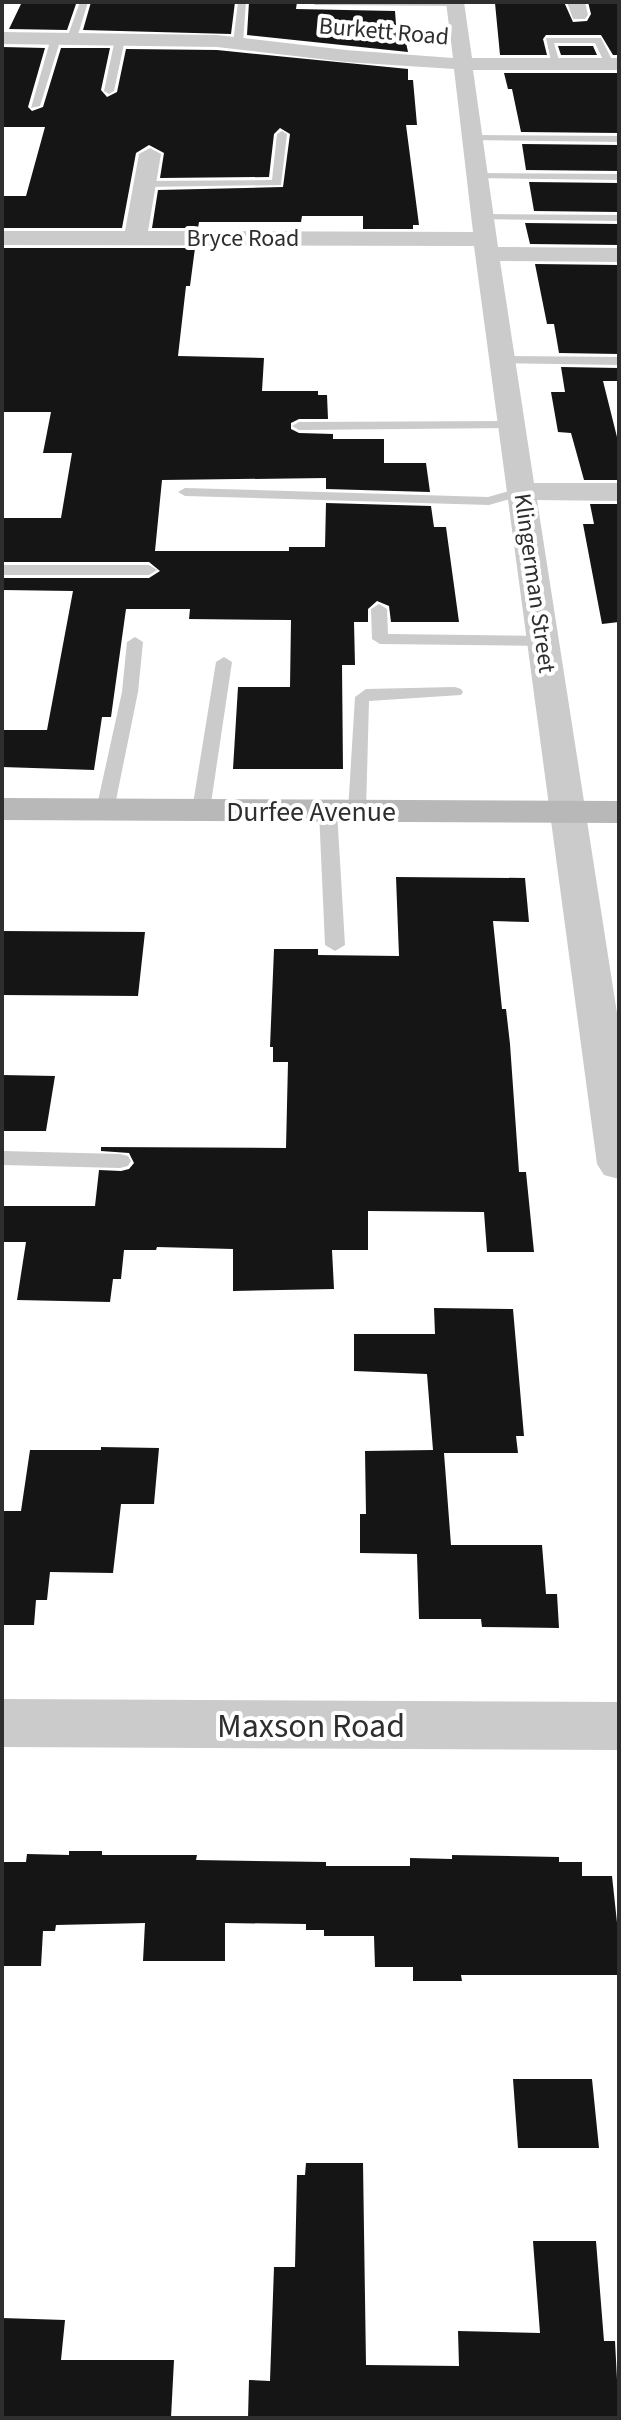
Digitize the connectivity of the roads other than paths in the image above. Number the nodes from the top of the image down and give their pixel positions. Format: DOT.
graph roads {
  1 [pos="84,2"];
  2 [pos="242,2"];
  3 [pos="315,2"];
  4 [pos="455,2"];
  5 [pos="2,38"];
  6 [pos="64,38"];
  7 [pos="120,39"];
  8 [pos="238,43"];
  9 [pos="461,64"];
  10 [pos="614,64"];
  11 [pos="109,91"];
  12 [pos="35,106"];
  13 [pos="282,134"];
  14 [pos="472,138"];
  15 [pos="619,139"];
  16 [pos="150,154"];
  17 [pos="477,176"];
  18 [pos="619,177"];
  19 [pos="145,184"];
  20 [pos="619,218"];
  21 [pos="485,237"];
  22 [pos="2,238"];
  23 [pos="135,238"];
  24 [pos="619,255"];
  25 [pos="503,360"];
  26 [pos="619,361"];
  27 [pos="513,425"];
  28 [pos="299,426"];
  29 [pos="523,491"];
  30 [pos="185,492"];
  31 [pos="619,492"];
  32 [pos="2,570"];
  33 [pos="149,570"];
  34 [pos="379,609"];
  35 [pos="544,641"];
  36 [pos="135,642"];
  37 [pos="224,662"];
  38 [pos="455,692"];
  39 [pos="2,809"];
  40 [pos="105,810"];
  41 [pos="201,810"];
  42 [pos="343,811"];
  43 [pos="567,812"];
  44 [pos="619,812"];
  45 [pos="335,945"];
  46 [pos="606,995"];
  47 [pos="612,1075"];
  48 [pos="2,1158"];
  49 [pos="120,1161"];
  50 [pos="619,1164"];
  51 [pos="2,1723"];
  52 [pos="619,1726"];
  1 -- 6 [label="lane"];
  2 -- 8 [label="lane"];
  3 -- 4 [label="lane"];
  4 -- 9 [label="street, Klingerman Street"];
  5 -- 6 [label="street, Burkett Road"];
  6 -- 7 [label="street, Burkett Road"];
  6 -- 12 [label="lane"];
  7 -- 8 [label="street, Burkett Road"];
  7 -- 11 [label="lane"];
  8 -- 9 [label="street, Burkett Road"];
  9 -- 10 [label="street, Burkett Road"];
  9 -- 14 [label="street, Klingerman Street"];
  13 -- 19 [label="lane"];
  14 -- 15 [label="lane"];
  14 -- 17 [label="street, Klingerman Street"];
  16 -- 19 [label="street"];
  17 -- 18 [label="lane"];
  17 -- 21 [label="street, Klingerman Street"];
  19 -- 23 [label="street"];
  20 -- 21 [label="lane"];
  21 -- 23 [label="street, Bryce Road"];
  21 -- 24 [label="street, Bryce Road"];
  21 -- 25 [label="street, Klingerman Street"];
  22 -- 23 [label="street, Bryce Road"];
  25 -- 26 [label="lane"];
  25 -- 27 [label="street, Klingerman Street"];
  27 -- 28 [label="lane"];
  27 -- 29 [label="street, Klingerman Street"];
  29 -- 30 [label="lane"];
  29 -- 31 [label="street"];
  29 -- 35 [label="street, Klingerman Street"];
  32 -- 33 [label="lane"];
  34 -- 35 [label="lane"];
  35 -- 43 [label="street, Klingerman Street"];
  36 -- 40 [label="lane"];
  37 -- 41 [label="lane"];
  38 -- 42 [label="lane"];
  39 -- 40 [label="main road, Durfee Avenue"];
  40 -- 41 [label="main road, Durfee Avenue"];
  41 -- 42 [label="main road, Durfee Avenue"];
  42 -- 43 [label="main road, Durfee Avenue"];
  42 -- 45 [label="lane"];
  43 -- 44 [label="main road, Durfee Avenue"];
  43 -- 46 [label="street, Klingerman Street"];
  46 -- 47 [label="street, Klingerman Street"];
  47 -- 50 [label="street, Klingerman Street"];
  48 -- 49 [label="lane"];
  51 -- 52 [label="street, Maxson Road"];
}
